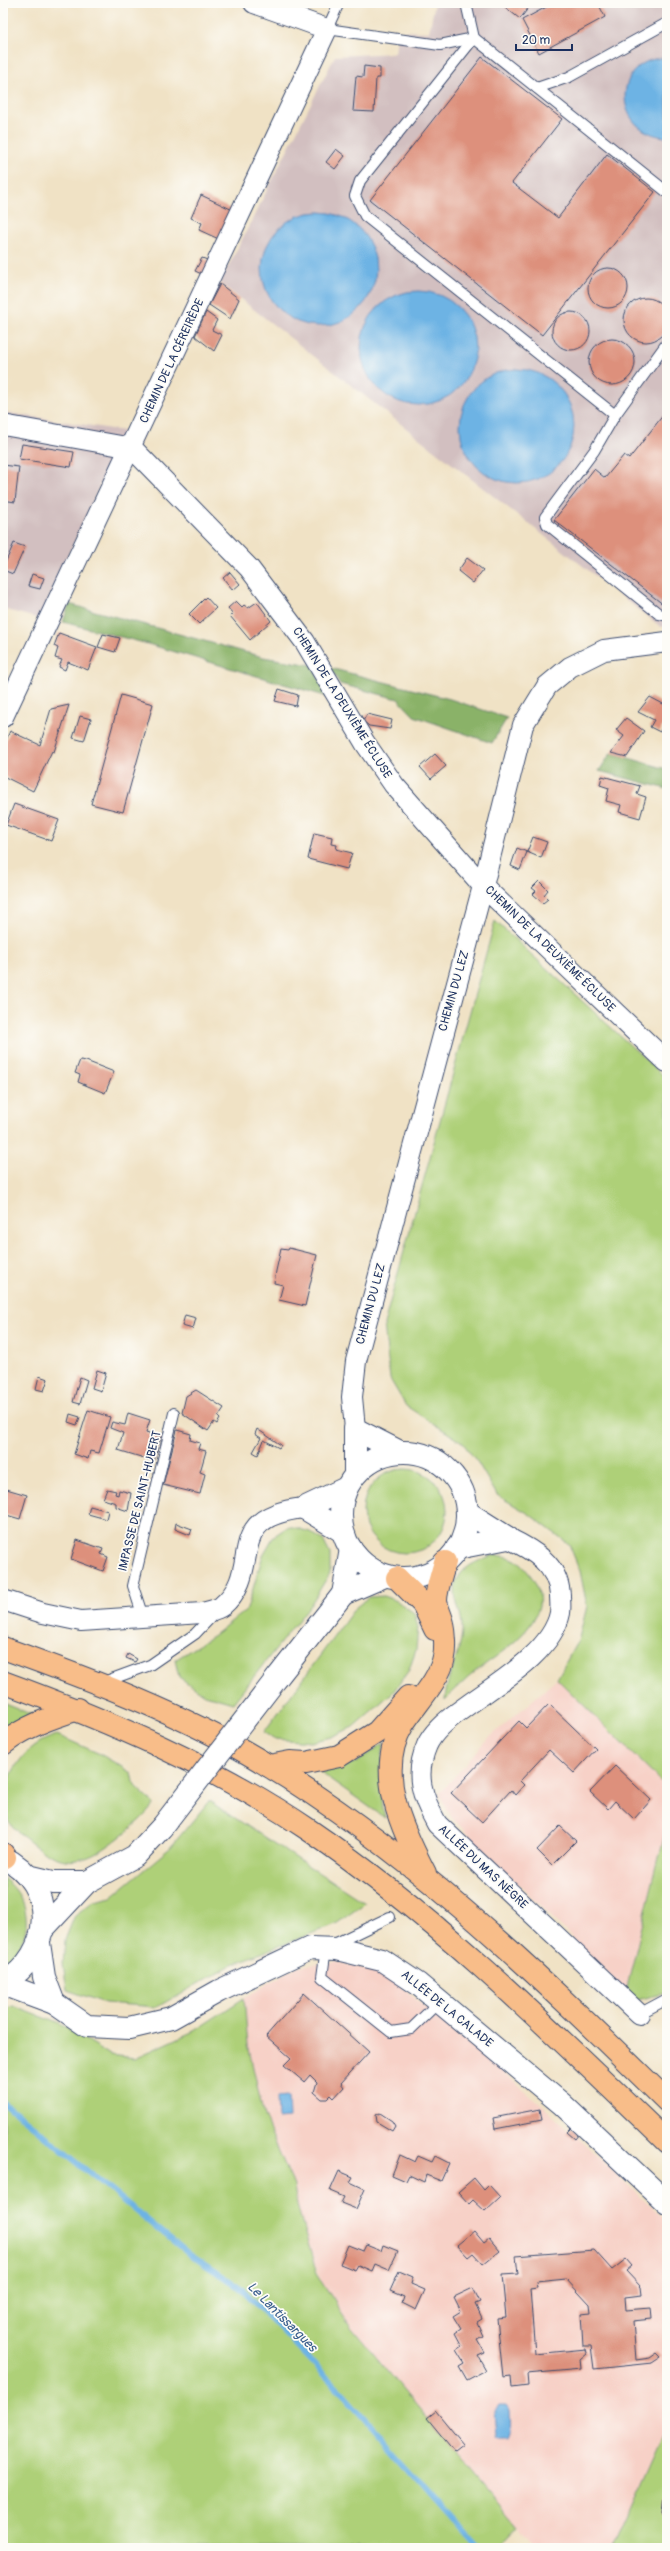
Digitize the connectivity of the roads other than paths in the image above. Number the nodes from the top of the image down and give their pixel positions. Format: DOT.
graph roads {
  1 [pos="254,3"];
  2 [pos="339,3"];
  3 [pos="466,3"];
  4 [pos="667,23"];
  5 [pos="327,29"];
  6 [pos="474,38"];
  7 [pos="537,88"];
  8 [pos="667,192"];
  9 [pos="667,343"];
  10 [pos="615,415"];
  11 [pos="3,425"];
  12 [pos="132,448"];
  13 [pos="667,616"];
  14 [pos="667,642"];
  15 [pos="3,717"];
  16 [pos="483,886"];
  17 [pos="667,1062"];
  18 [pos="174,1413"];
  19 [pos="355,1429"];
  20 [pos="400,1452"];
  21 [pos="351,1481"];
  22 [pos="304,1508"];
  23 [pos="467,1512"];
  24 [pos="508,1538"];
  25 [pos="346,1540"];
  26 [pos="451,1555"];
  27 [pos="391,1577"];
  28 [pos="343,1594"];
  29 [pos="3,1600"];
  30 [pos="221,1607"];
  31 [pos="143,1618"];
  32 [pos="3,1648"];
  33 [pos="3,1682"];
  34 [pos="98,1684"];
  35 [pos="78,1709"];
  36 [pos="3,1744"];
  37 [pos="268,1766"];
  38 [pos="4,1856"];
  39 [pos="28,1876"];
  40 [pos="430,1881"];
  41 [pos="87,1882"];
  42 [pos="390,1917"];
  43 [pos="41,1936"];
  44 [pos="326,1948"];
  45 [pos="3,1983"];
  46 [pos="667,1999"];
  47 [pos="440,2002"];
  48 [pos="54,2003"];
  49 [pos="639,2014"];
  50 [pos="667,2101"];
  51 [pos="667,2142"];
  52 [pos="667,2203"];
  1 -- 5 [label="street"];
  2 -- 5 [label="lane, CHEMIN DE LA CÉREIRÈDE"];
  3 -- 6 [label="lane"];
  4 -- 7 [label="lane"];
  5 -- 6 [label="lane"];
  5 -- 12 [label="street, CHEMIN DE LA CÉREIRÈDE"];
  6 -- 7 [label="lane"];
  6 -- 10 [label="lane"];
  7 -- 8 [label="lane"];
  9 -- 10 [label="lane"];
  10 -- 13 [label="lane"];
  11 -- 12 [label="street"];
  12 -- 15 [label="street, CHEMIN DE LA CÉREIRÈDE"];
  12 -- 16 [label="street, CHEMIN DE LA DEUXIÈME ÉCLUSE"];
  14 -- 16 [label="street, CHEMIN DU LEZ"];
  16 -- 17 [label="street, CHEMIN DE LA DEUXIÈME ÉCLUSE"];
  16 -- 19 [label="street, CHEMIN DU LEZ"];
  18 -- 31 [label="lane, IMPASSE DE SAINT-HUBERT"];
  19 -- 20 [label="street"];
  19 -- 21 [label="street, CHEMIN DU LEZ"];
  20 -- 21 [label="street"];
  20 -- 23 [label="street"];
  21 -- 22 [label="street"];
  21 -- 25 [label="street"];
  22 -- 25 [label="street"];
  22 -- 30 [label="street"];
  23 -- 24 [label="street, ALLÉE DU MAS NÈGRE"];
  23 -- 26 [label="street"];
  24 -- 26 [label="street"];
  24 -- 49 [label="street, ALLÉE DU MAS NÈGRE"];
  25 -- 27 [label="street"];
  25 -- 28 [label="street"];
  26 -- 27 [label="street"];
  26 -- 40 [label="main road"];
  27 -- 28 [label="street"];
  27 -- 37 [label="main road"];
  28 -- 41 [label="street, bridge"];
  29 -- 31 [label="street"];
  30 -- 31 [label="street"];
  30 -- 34 [label="lane"];
  32 -- 34 [label="main road"];
  33 -- 35 [label="main road"];
  34 -- 37 [label="main road"];
  35 -- 36 [label="main road"];
  35 -- 51 [label="main road"];
  37 -- 40 [label="main road"];
  38 -- 39 [label="street"];
  39 -- 41 [label="street"];
  39 -- 43 [label="street"];
  40 -- 50 [label="main road"];
  41 -- 43 [label="street"];
  42 -- 44 [label="lane"];
  43 -- 45 [label="street"];
  43 -- 48 [label="street"];
  44 -- 47 [label="street, ALLÉE DE LA CALADE"];
  44 -- 47 [label="lane"];
  44 -- 48 [label="street, ALLÉE DE LA CALADE"];
  45 -- 48 [label="street, ALLÉE DE LA CALADE"];
  46 -- 49 [label="lane, ALLÉE DU MAS NÈGRE"];
  47 -- 52 [label="street, ALLÉE DE LA CALADE"];
}
